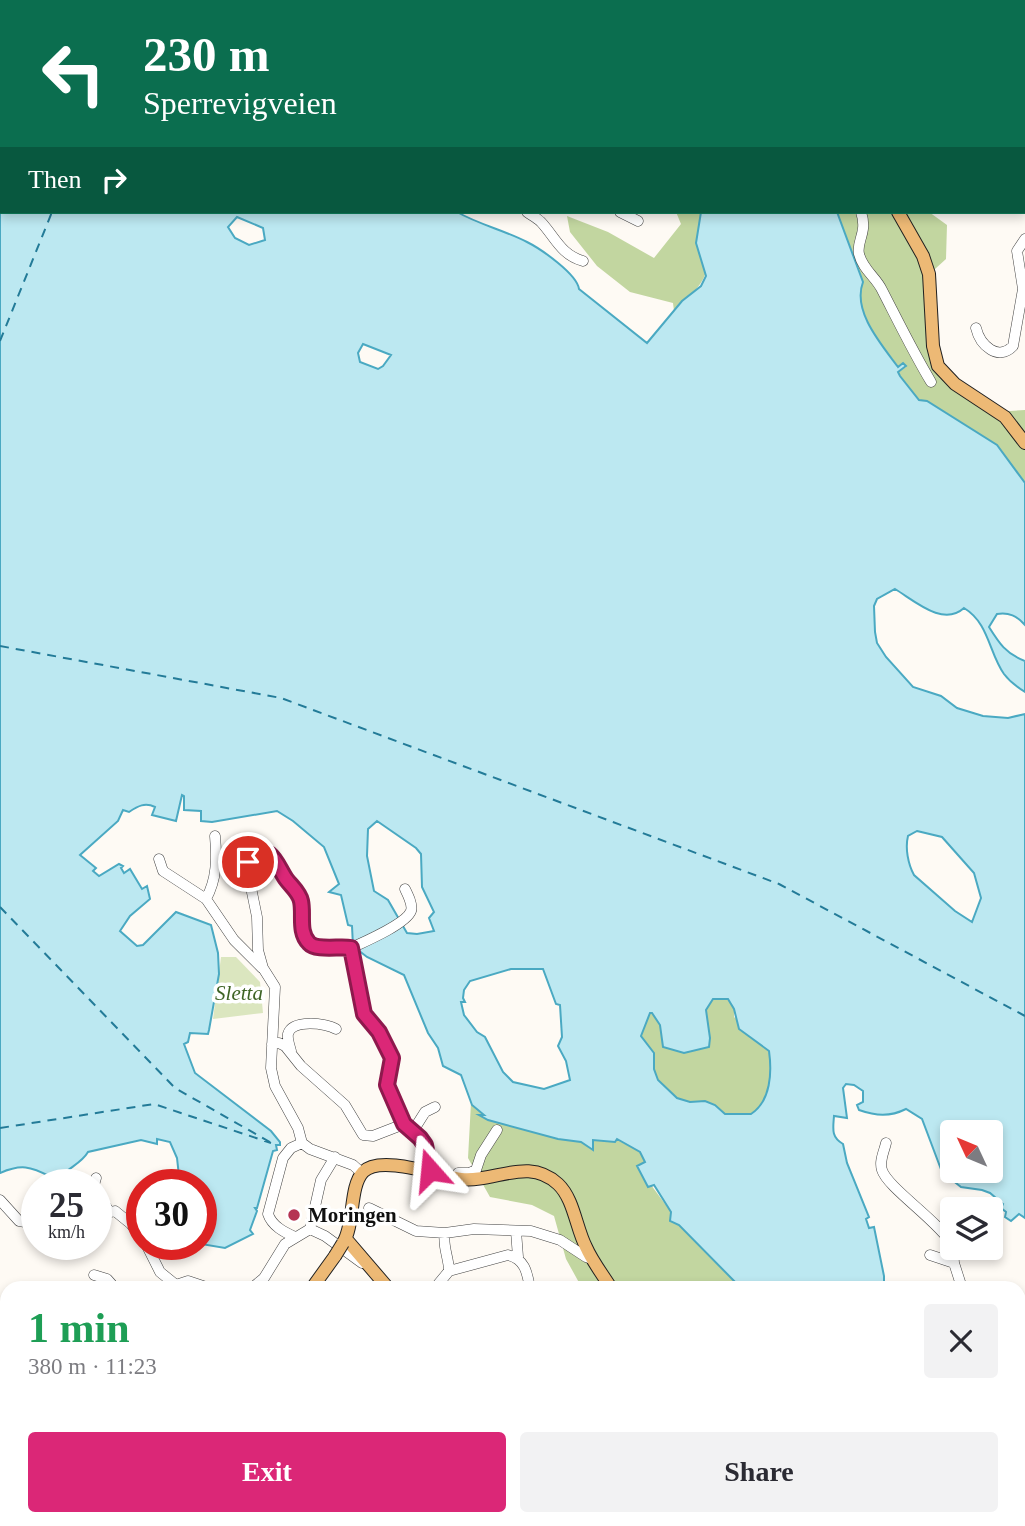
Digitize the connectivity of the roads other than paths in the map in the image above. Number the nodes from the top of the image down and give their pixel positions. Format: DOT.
graph roads {
  1 [pos="530,214"];
  2 [pos="625,214"];
  3 [pos="862,214"];
  4 [pos="899,214"];
  5 [pos="638,221"];
  6 [pos="1025,239"];
  7 [pos="583,261"];
  8 [pos="976,328"];
  9 [pos="931,382"];
  10 [pos="1025,443"];
  11 [pos="215,836"];
  12 [pos="159,859"];
  13 [pos="405,889"];
  14 [pos="206,899"];
  15 [pos="351,948"];
  16 [pos="263,968"];
  17 [pos="336,1029"];
  18 [pos="272,1044"];
  19 [pos="291,1055"];
  20 [pos="435,1107"];
  21 [pos="408,1128"];
  22 [pos="497,1130"];
  23 [pos="302,1143"];
  24 [pos="886,1143"];
  25 [pos="335,1157"];
  26 [pos="430,1171"];
  27 [pos="362,1173"];
  28 [pos="0,1200"];
  29 [pos="369,1208"];
  30 [pos="21,1221"];
  31 [pos="310,1229"];
  32 [pos="940,1230"];
  33 [pos="516,1231"];
  34 [pos="445,1233"];
  35 [pos="295,1237"];
  36 [pos="345,1241"];
  37 [pos="930,1255"];
  38 [pos="518,1257"];
  39 [pos="592,1259"];
  40 [pos="154,1260"];
  41 [pos="954,1260"];
  42 [pos="954,1263"];
  43 [pos="449,1271"];
  44 [pos="94,1275"];
  45 [pos="109,1281"];
  46 [pos="170,1281"];
  47 [pos="261,1281"];
  48 [pos="317,1281"];
  49 [pos="381,1281"];
  50 [pos="381,1281"];
  51 [pos="441,1281"];
  52 [pos="528,1281"];
  53 [pos="606,1281"];
  54 [pos="960,1281"];
  1 -- 7 [label="street"];
  2 -- 5 [label="street"];
  3 -- 9 [label="street"];
  4 -- 10 [label="main road"];
  6 -- 8 [label="street"];
  11 -- 14 [label="street"];
  12 -- 14 [label="street"];
  13 -- 15 [label="street"];
  14 -- 16 [label="street"];
  15 -- 16 [label="street"];
  15 -- 21 [label="street"];
  16 -- 18 [label="street"];
  17 -- 19 [label="street"];
  18 -- 19 [label="street"];
  18 -- 23 [label="street"];
  19 -- 21 [label="street"];
  20 -- 21 [label="street"];
  21 -- 26 [label="street"];
  22 -- 26 [label="street"];
  23 -- 25 [label="street"];
  23 -- 35 [label="street"];
  24 -- 32 [label="street"];
  25 -- 27 [label="street"];
  25 -- 31 [label="street"];
  26 -- 27 [label="main road"];
  26 -- 39 [label="main road"];
  27 -- 36 [label="main road"];
  28 -- 30 [label="street"];
  29 -- 34 [label="street"];
  31 -- 35 [label="street"];
  31 -- 49 [label="street"];
  33 -- 34 [label="street"];
  33 -- 38 [label="street"];
  33 -- 39 [label="street"];
  34 -- 43 [label="street"];
  35 -- 47 [label="street"];
  36 -- 48 [label="main road, bridge"];
  36 -- 50 [label="main road"];
  37 -- 42 [label="street"];
  38 -- 43 [label="street"];
  38 -- 52 [label="street"];
  39 -- 53 [label="main road"];
  40 -- 46 [label="street"];
  41 -- 42 [label="street"];
  42 -- 54 [label="street"];
  43 -- 51 [label="street"];
  44 -- 45 [label="street"];
}
